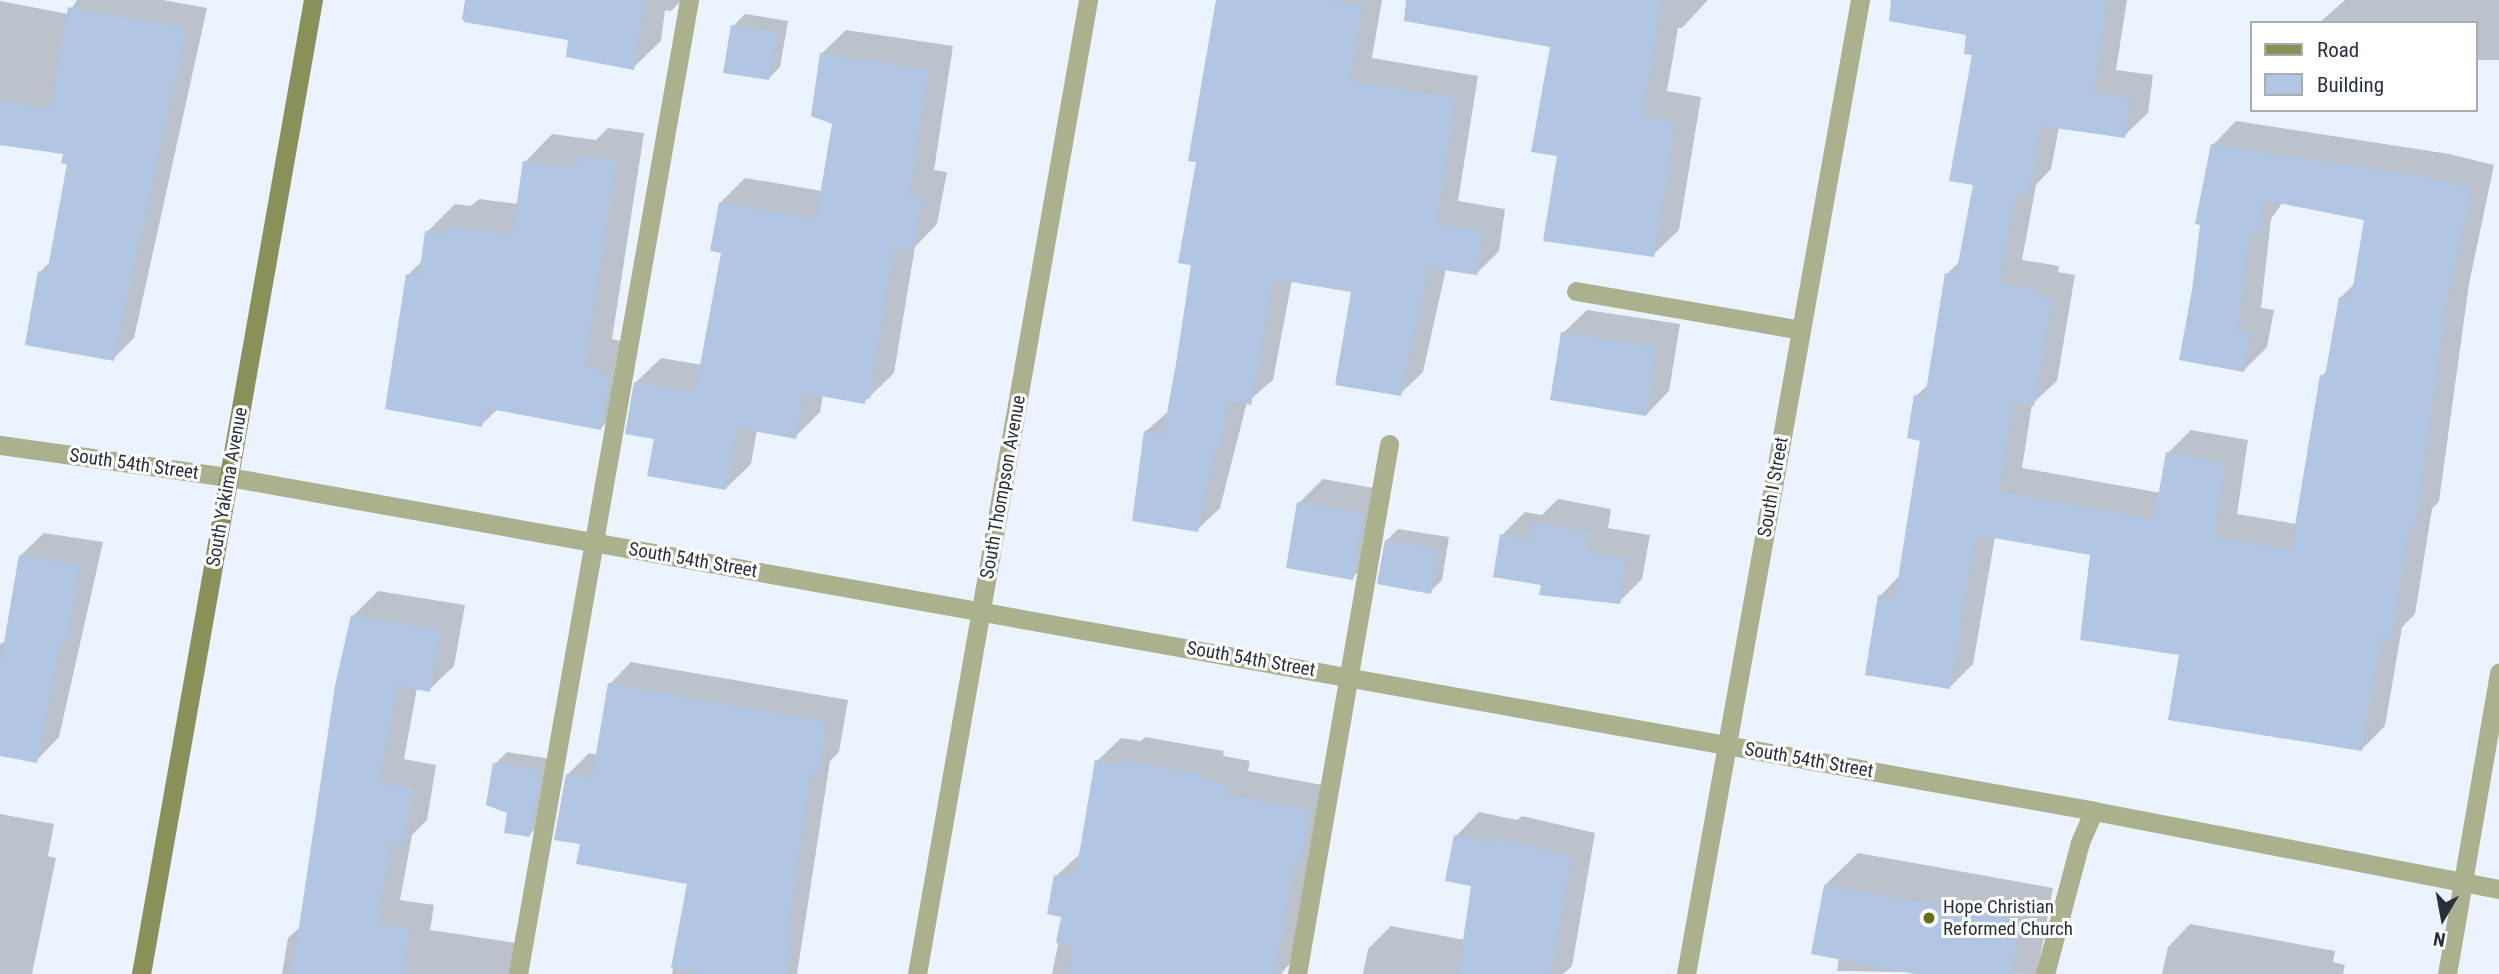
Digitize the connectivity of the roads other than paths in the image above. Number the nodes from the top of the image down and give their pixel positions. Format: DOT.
graph roads {
  1 [pos="313,0"];
  2 [pos="690,0"];
  3 [pos="1088,0"];
  4 [pos="1860,0"];
  5 [pos="1576,291"];
  6 [pos="1801,330"];
  7 [pos="1388,444"];
  8 [pos="0,445"];
  9 [pos="229,477"];
  10 [pos="593,542"];
  11 [pos="981,611"];
  12 [pos="2499,673"];
  13 [pos="1350,677"];
  14 [pos="1727,745"];
  15 [pos="2094,811"];
  16 [pos="2463,883"];
  17 [pos="2499,889"];
  18 [pos="141,974"];
  19 [pos="518,974"];
  20 [pos="917,974"];
  21 [pos="1297,974"];
  22 [pos="1686,974"];
  23 [pos="2045,974"];
  24 [pos="2447,974"];
  1 -- 9 [label="main road, South Yakima Avenue"];
  2 -- 10 [label="street"];
  3 -- 11 [label="street, South Thompson Avenue"];
  4 -- 6 [label="street, South I Street"];
  5 -- 6 [label="street"];
  6 -- 14 [label="street, South I Street"];
  7 -- 13 [label="street"];
  8 -- 9 [label="street, South 54th Street"];
  9 -- 10 [label="street, South 54th Street"];
  9 -- 18 [label="main road, South Yakima Avenue"];
  10 -- 11 [label="street, South 54th Street"];
  10 -- 19 [label="street"];
  11 -- 13 [label="street, South 54th Street"];
  11 -- 20 [label="street, South Thompson Avenue"];
  12 -- 16 [label="street"];
  13 -- 14 [label="street, South 54th Street"];
  13 -- 21 [label="street"];
  14 -- 15 [label="street, South 54th Street"];
  14 -- 22 [label="street, South I Street"];
  15 -- 16 [label="street, South 54th Street"];
  15 -- 23 [label="street"];
  16 -- 17 [label="street, South 54th Street"];
  16 -- 24 [label="street"];
}
